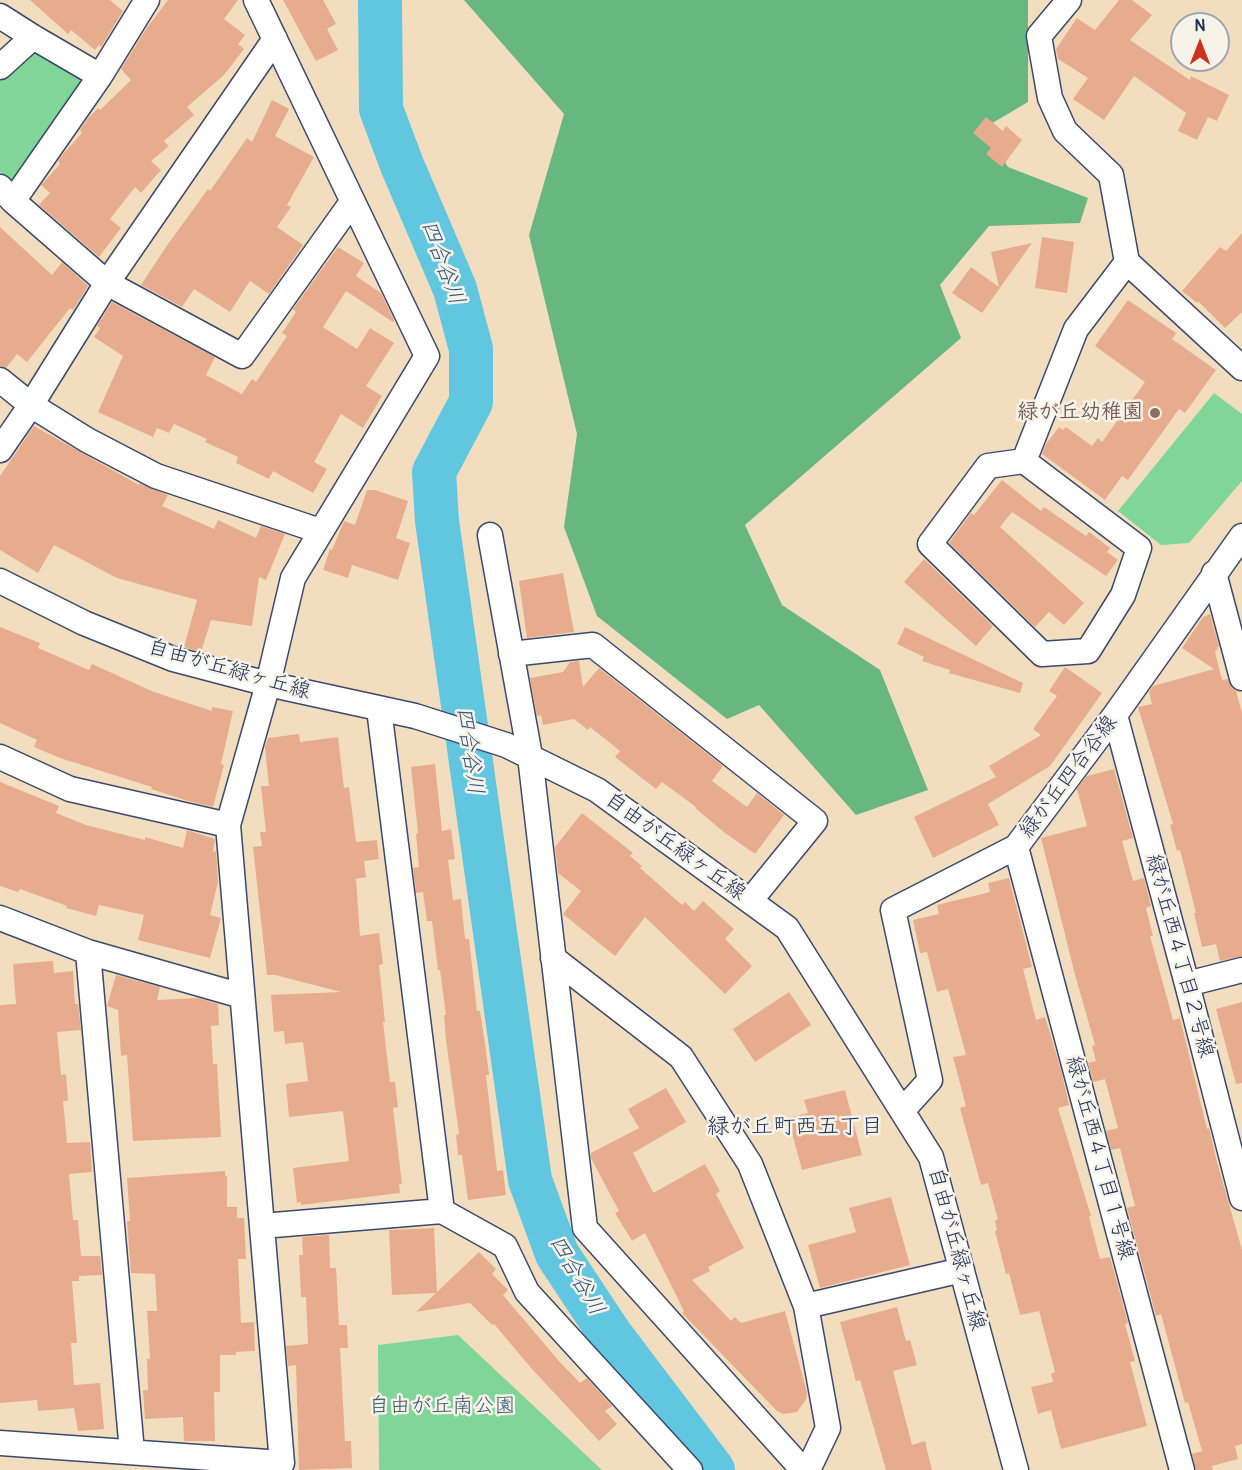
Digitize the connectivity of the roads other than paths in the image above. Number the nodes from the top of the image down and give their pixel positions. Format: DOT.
graph roads {
  1 [pos="147,0"];
  2 [pos="256,0"];
  3 [pos="1069,0"];
  4 [pos="0,16"];
  5 [pos="33,38"];
  6 [pos="275,39"];
  7 [pos="0,67"];
  8 [pos="100,76"];
  9 [pos="6,194"];
  10 [pos="352,202"];
  11 [pos="1127,262"];
  12 [pos="107,283"];
  13 [pos="1238,357"];
  14 [pos="0,380"];
  15 [pos="31,405"];
  16 [pos="0,450"];
  17 [pos="1024,461"];
  18 [pos="320,531"];
  19 [pos="490,535"];
  20 [pos="1242,536"];
  21 [pos="1214,573"];
  22 [pos="0,581"];
  23 [pos="511,654"];
  24 [pos="1242,678"];
  25 [pos="268,684"];
  26 [pos="379,709"];
  27 [pos="1115,715"];
  28 [pos="530,756"];
  29 [pos="0,757"];
  30 [pos="228,825"];
  31 [pos="1016,847"];
  32 [pos="750,901"];
  33 [pos="0,918"];
  34 [pos="88,952"];
  35 [pos="553,958"];
  36 [pos="1242,970"];
  37 [pos="1187,984"];
  38 [pos="242,996"];
  39 [pos="902,1111"];
  40 [pos="1242,1198"];
  41 [pos="442,1211"];
  42 [pos="262,1226"];
  43 [pos="962,1270"];
  44 [pos="806,1306"];
  45 [pos="0,1443"];
  46 [pos="132,1452"];
  47 [pos="690,1470"];
  48 [pos="806,1470"];
  49 [pos="1016,1470"];
  50 [pos="1182,1470"];
  1 -- 8 [label="street"];
  2 -- 6 [label="street"];
  3 -- 11 [label="street"];
  4 -- 5 [label="street"];
  5 -- 7 [label="street"];
  5 -- 8 [label="street"];
  6 -- 10 [label="street"];
  6 -- 12 [label="street"];
  8 -- 9 [label="street"];
  9 -- 12 [label="street"];
  10 -- 12 [label="street"];
  10 -- 18 [label="street"];
  11 -- 13 [label="street"];
  11 -- 17 [label="street"];
  12 -- 15 [label="street"];
  14 -- 15 [label="street"];
  15 -- 16 [label="street"];
  15 -- 18 [label="street"];
  17 -- 17 [label="street"];
  18 -- 25 [label="street"];
  19 -- 23 [label="street"];
  20 -- 21 [label="street, 緑が丘四合谷線"];
  21 -- 24 [label="street"];
  21 -- 27 [label="street, 緑が丘四合谷線"];
  22 -- 25 [label="street, 自由が丘緑ヶ丘線"];
  23 -- 28 [label="street"];
  23 -- 32 [label="street"];
  25 -- 26 [label="street, 自由が丘緑ヶ丘線"];
  25 -- 30 [label="street"];
  26 -- 28 [label="street, 自由が丘緑ヶ丘線"];
  26 -- 41 [label="street"];
  27 -- 31 [label="street, 緑が丘四合谷線"];
  27 -- 37 [label="street, 緑が丘西４丁目２号線"];
  28 -- 32 [label="street, 自由が丘緑ヶ丘線"];
  28 -- 35 [label="street"];
  29 -- 30 [label="street"];
  30 -- 38 [label="street"];
  31 -- 39 [label="street, 緑が丘四合谷線"];
  31 -- 50 [label="street, 緑が丘西４丁目１号線"];
  32 -- 39 [label="street, 自由が丘緑ヶ丘線"];
  33 -- 34 [label="street"];
  34 -- 38 [label="street"];
  34 -- 46 [label="street"];
  35 -- 44 [label="street"];
  35 -- 48 [label="street"];
  36 -- 37 [label="street"];
  37 -- 40 [label="street, 緑が丘西４丁目２号線"];
  38 -- 42 [label="street"];
  39 -- 43 [label="street, 自由が丘緑ヶ丘線"];
  41 -- 42 [label="street"];
  41 -- 47 [label="street"];
  42 -- 46 [label="street"];
  43 -- 44 [label="street"];
  43 -- 49 [label="street, 自由が丘緑ヶ丘線"];
  44 -- 48 [label="street"];
  45 -- 46 [label="street"];
}
